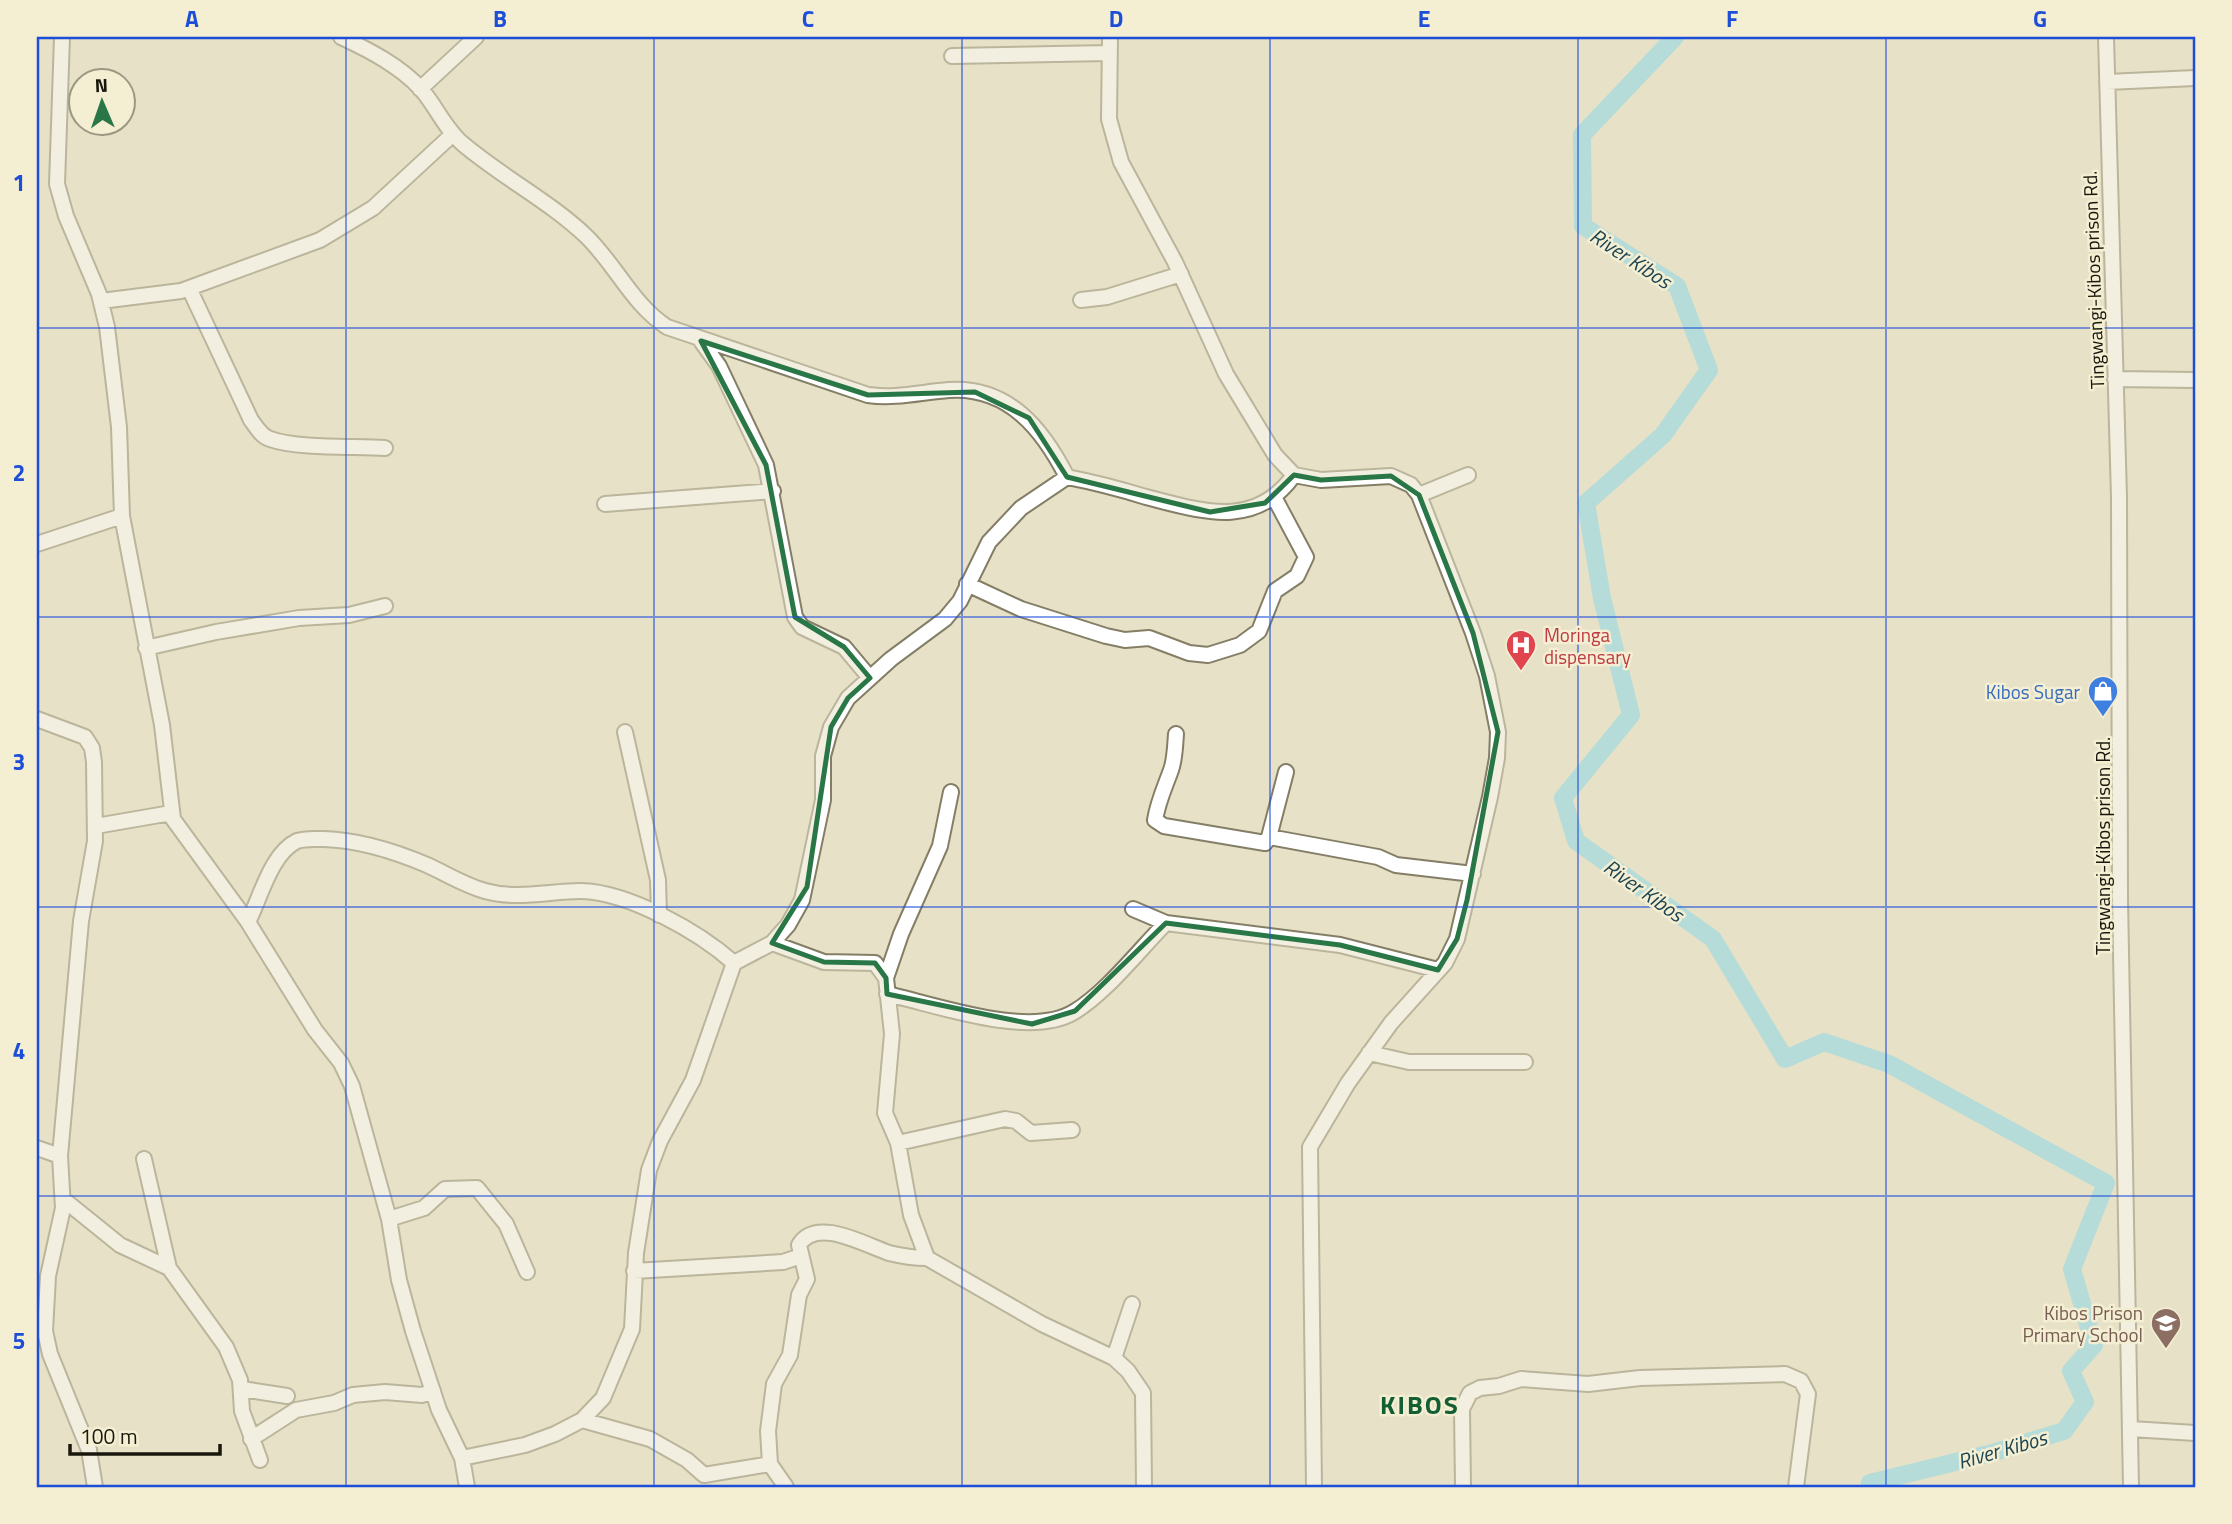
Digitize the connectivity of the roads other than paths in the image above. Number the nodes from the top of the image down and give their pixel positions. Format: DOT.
graph roads {
  1 [pos="62,37"];
  2 [pos="341,37"];
  3 [pos="476,37"];
  4 [pos="1110,37"];
  5 [pos="2106,37"];
  6 [pos="1109,53"];
  7 [pos="952,56"];
  8 [pos="2195,78"];
  9 [pos="2107,82"];
  10 [pos="421,89"];
  11 [pos="453,134"];
  12 [pos="1181,274"];
  13 [pos="189,288"];
  14 [pos="1081,300"];
  15 [pos="100,301"];
  16 [pos="701,341"];
  17 [pos="2115,379"];
  18 [pos="2195,380"];
  19 [pos="385,447"];
  20 [pos="1294,475"];
  21 [pos="1468,475"];
  22 [pos="1067,477"];
  23 [pos="773,491"];
  24 [pos="1419,495"];
  25 [pos="1274,497"];
  26 [pos="605,504"];
  27 [pos="122,516"];
  28 [pos="37,544"];
  29 [pos="968,584"];
  30 [pos="385,606"];
  31 [pos="146,648"];
  32 [pos="870,678"];
  33 [pos="37,719"];
  34 [pos="625,732"];
  35 [pos="1176,734"];
  36 [pos="1286,772"];
  37 [pos="951,792"];
  38 [pos="171,813"];
  39 [pos="96,826"];
  40 [pos="1269,836"];
  41 [pos="1473,874"];
  42 [pos="1133,909"];
  43 [pos="659,915"];
  44 [pos="248,922"];
  45 [pos="1166,923"];
  46 [pos="772,943"];
  47 [pos="734,963"];
  48 [pos="1438,970"];
  49 [pos="886,978"];
  50 [pos="887,993"];
  51 [pos="1370,1053"];
  52 [pos="1525,1062"];
  53 [pos="1072,1130"];
  54 [pos="898,1143"];
  55 [pos="37,1148"];
  56 [pos="60,1156"];
  57 [pos="144,1159"];
  58 [pos="63,1199"];
  59 [pos="389,1219"];
  60 [pos="800,1256"];
  61 [pos="927,1258"];
  62 [pos="169,1268"];
  63 [pos="634,1271"];
  64 [pos="527,1272"];
  65 [pos="1132,1304"];
  66 [pos="42,1343"];
  67 [pos="1114,1358"];
  68 [pos="242,1389"];
  69 [pos="433,1391"];
  70 [pos="287,1396"];
  71 [pos="582,1420"];
  72 [pos="2131,1429"];
  73 [pos="2195,1433"];
  74 [pos="251,1438"];
  75 [pos="461,1458"];
  76 [pos="260,1460"];
  77 [pos="770,1464"];
  78 [pos="95,1487"];
  79 [pos="467,1487"];
  80 [pos="786,1487"];
  81 [pos="1144,1487"];
  82 [pos="1314,1487"];
  83 [pos="1463,1487"];
  84 [pos="1796,1487"];
  85 [pos="2131,1487"];
  1 -- 15 [label="street"];
  2 -- 10 [label="street"];
  3 -- 10 [label="street"];
  4 -- 6 [label="street"];
  5 -- 9 [label="street, Tingwangi-Kibos prison Rd."];
  6 -- 7 [label="street"];
  6 -- 12 [label="street"];
  8 -- 9 [label="street"];
  9 -- 17 [label="street, Tingwangi-Kibos prison Rd."];
  10 -- 11 [label="street"];
  11 -- 13 [label="street"];
  11 -- 16 [label="street"];
  12 -- 14 [label="street"];
  12 -- 20 [label="street"];
  13 -- 15 [label="street"];
  13 -- 19 [label="street"];
  15 -- 27 [label="street"];
  16 -- 22 [label="street"];
  16 -- 23 [label="street"];
  17 -- 18 [label="street"];
  17 -- 72 [label="street, Tingwangi-Kibos prison Rd."];
  20 -- 24 [label="street"];
  20 -- 25 [label="street"];
  21 -- 24 [label="street"];
  22 -- 25 [label="street"];
  22 -- 29 [label="street"];
  23 -- 26 [label="street"];
  23 -- 32 [label="street"];
  24 -- 41 [label="street"];
  25 -- 29 [label="street"];
  27 -- 28 [label="street"];
  27 -- 31 [label="street"];
  29 -- 32 [label="street"];
  30 -- 31 [label="street"];
  31 -- 38 [label="street"];
  32 -- 46 [label="street"];
  33 -- 39 [label="street"];
  34 -- 43 [label="street"];
  35 -- 40 [label="street"];
  36 -- 40 [label="street"];
  37 -- 49 [label="street"];
  38 -- 39 [label="street"];
  38 -- 44 [label="street"];
  39 -- 56 [label="street"];
  40 -- 41 [label="street"];
  41 -- 48 [label="street"];
  42 -- 45 [label="street"];
  43 -- 44 [label="street"];
  43 -- 47 [label="street"];
  44 -- 59 [label="street"];
  45 -- 48 [label="street"];
  45 -- 50 [label="street"];
  46 -- 47 [label="street"];
  46 -- 49 [label="street"];
  47 -- 63 [label="street"];
  48 -- 51 [label="street"];
  49 -- 50 [label="street"];
  50 -- 54 [label="street"];
  51 -- 52 [label="street"];
  51 -- 82 [label="street"];
  53 -- 54 [label="street"];
  54 -- 61 [label="street"];
  55 -- 56 [label="street"];
  56 -- 58 [label="street"];
  57 -- 62 [label="street"];
  58 -- 62 [label="street"];
  58 -- 66 [label="street"];
  59 -- 64 [label="street"];
  59 -- 69 [label="street"];
  60 -- 61 [label="street"];
  60 -- 63 [label="street"];
  60 -- 77 [label="street"];
  61 -- 67 [label="street"];
  62 -- 68 [label="street"];
  63 -- 71 [label="street"];
  65 -- 67 [label="street"];
  66 -- 78 [label="street"];
  67 -- 81 [label="street"];
  68 -- 70 [label="street"];
  68 -- 74 [label="street"];
  69 -- 74 [label="street"];
  69 -- 75 [label="street"];
  71 -- 75 [label="street"];
  71 -- 77 [label="street"];
  72 -- 73 [label="street"];
  72 -- 85 [label="street, Tingwangi-Kibos prison Rd."];
  74 -- 76 [label="street"];
  75 -- 79 [label="street"];
  77 -- 80 [label="street"];
  83 -- 84 [label="street"];
}
